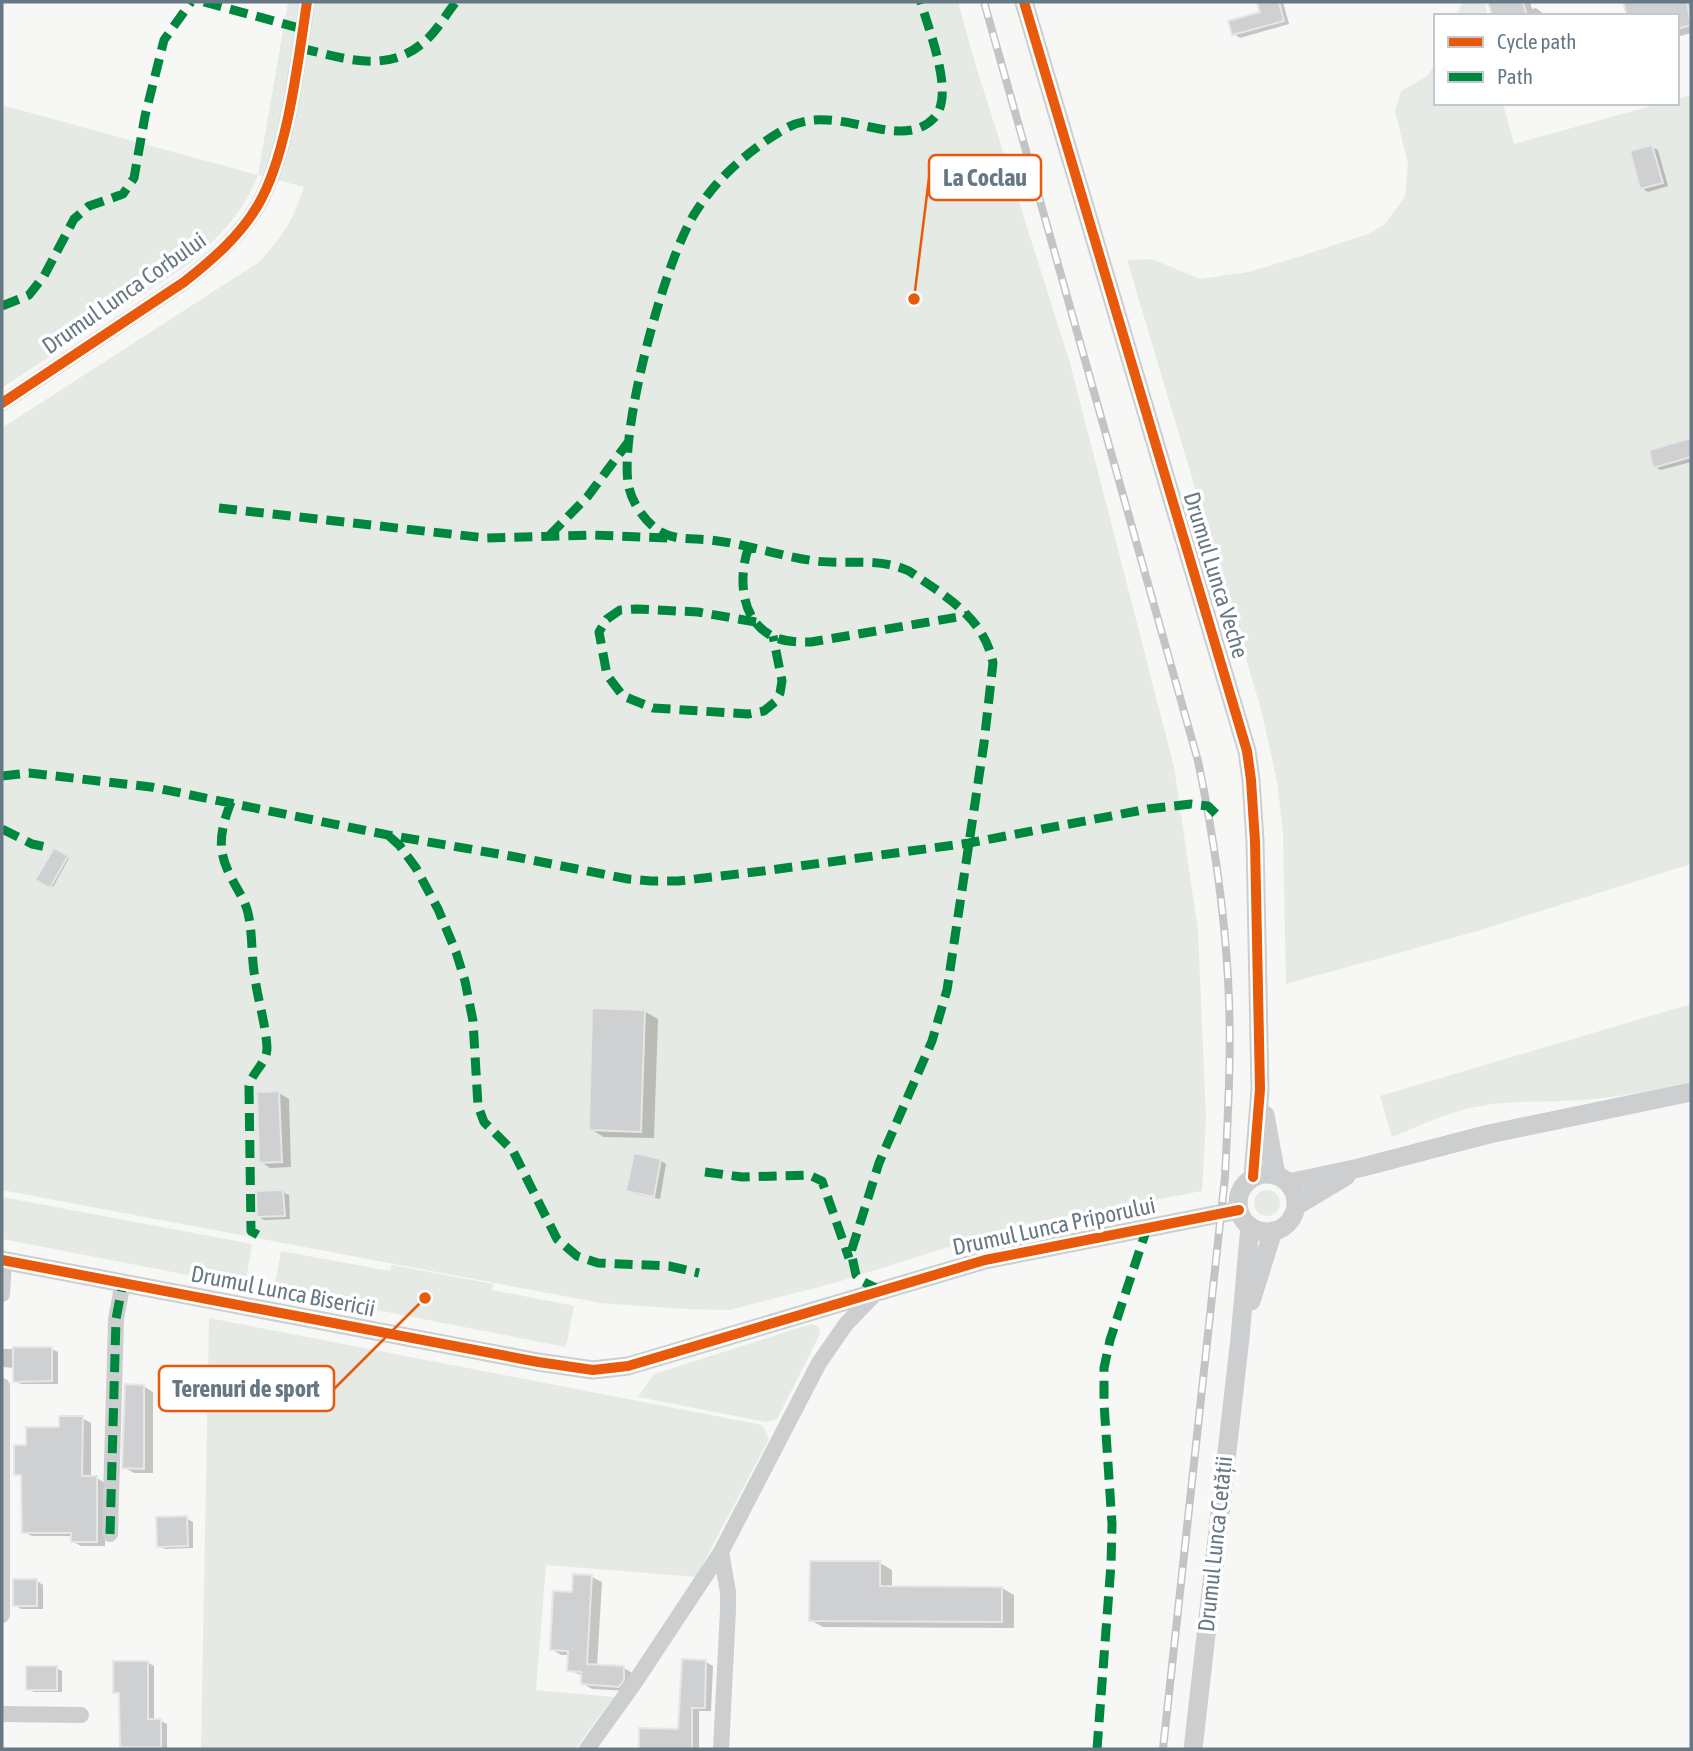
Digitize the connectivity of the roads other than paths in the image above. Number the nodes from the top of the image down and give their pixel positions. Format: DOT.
graph roads {
  1 [pos="307,2"];
  2 [pos="1024,2"];
  3 [pos="2,403"];
  4 [pos="1261,1090"];
  5 [pos="1691,1091"];
  6 [pos="1359,1168"];
  7 [pos="1253,1177"];
  8 [pos="1282,1179"];
  9 [pos="1296,1206"];
  10 [pos="1244,1218"];
  11 [pos="1273,1231"];
  12 [pos="3,1260"];
  13 [pos="123,1282"];
  14 [pos="880,1290"];
  15 [pos="2,1294"];
  16 [pos="1240,1338"];
  17 [pos="2,1386"];
  18 [pos="110,1534"];
  19 [pos="721,1552"];
  20 [pos="2,1615"];
  21 [pos="2,1714"];
  22 [pos="81,1715"];
  23 [pos="587,1749"];
  24 [pos="721,1749"];
  25 [pos="1193,1749"];
  1 -- 3 [label="street, Drumul Lunca Corbului"];
  2 -- 4 [label="street, Drumul Lunca Veche"];
  4 -- 7 [label="street, Drumul Lunca Veche"];
  4 -- 8 [label="street, Drumul Lunca Veche"];
  5 -- 6 [label="street"];
  6 -- 8 [label="street"];
  6 -- 9 [label="street"];
  7 -- 8 [label="street"];
  7 -- 10 [label="street"];
  8 -- 9 [label="street"];
  9 -- 11 [label="street"];
  10 -- 11 [label="street"];
  10 -- 14 [label="street, Drumul Lunca Priporului"];
  10 -- 16 [label="street, Drumul Lunca Cetății"];
  11 -- 16 [label="street, Drumul Lunca Cetății"];
  12 -- 13 [label="street, Drumul Lunca Bisericii"];
  12 -- 15 [label="street, Drumul Lunca Bisericii"];
  13 -- 14 [label="street, Drumul Lunca Bisericii"];
  13 -- 18 [label="street"];
  14 -- 19 [label="street, Drumul Lunca Priporului"];
  16 -- 25 [label="street, Drumul Lunca Cetății"];
  17 -- 20 [label="street"];
  19 -- 23 [label="street, Drumul Lunca Priporului"];
  19 -- 24 [label="street"];
  21 -- 22 [label="street"];
}
